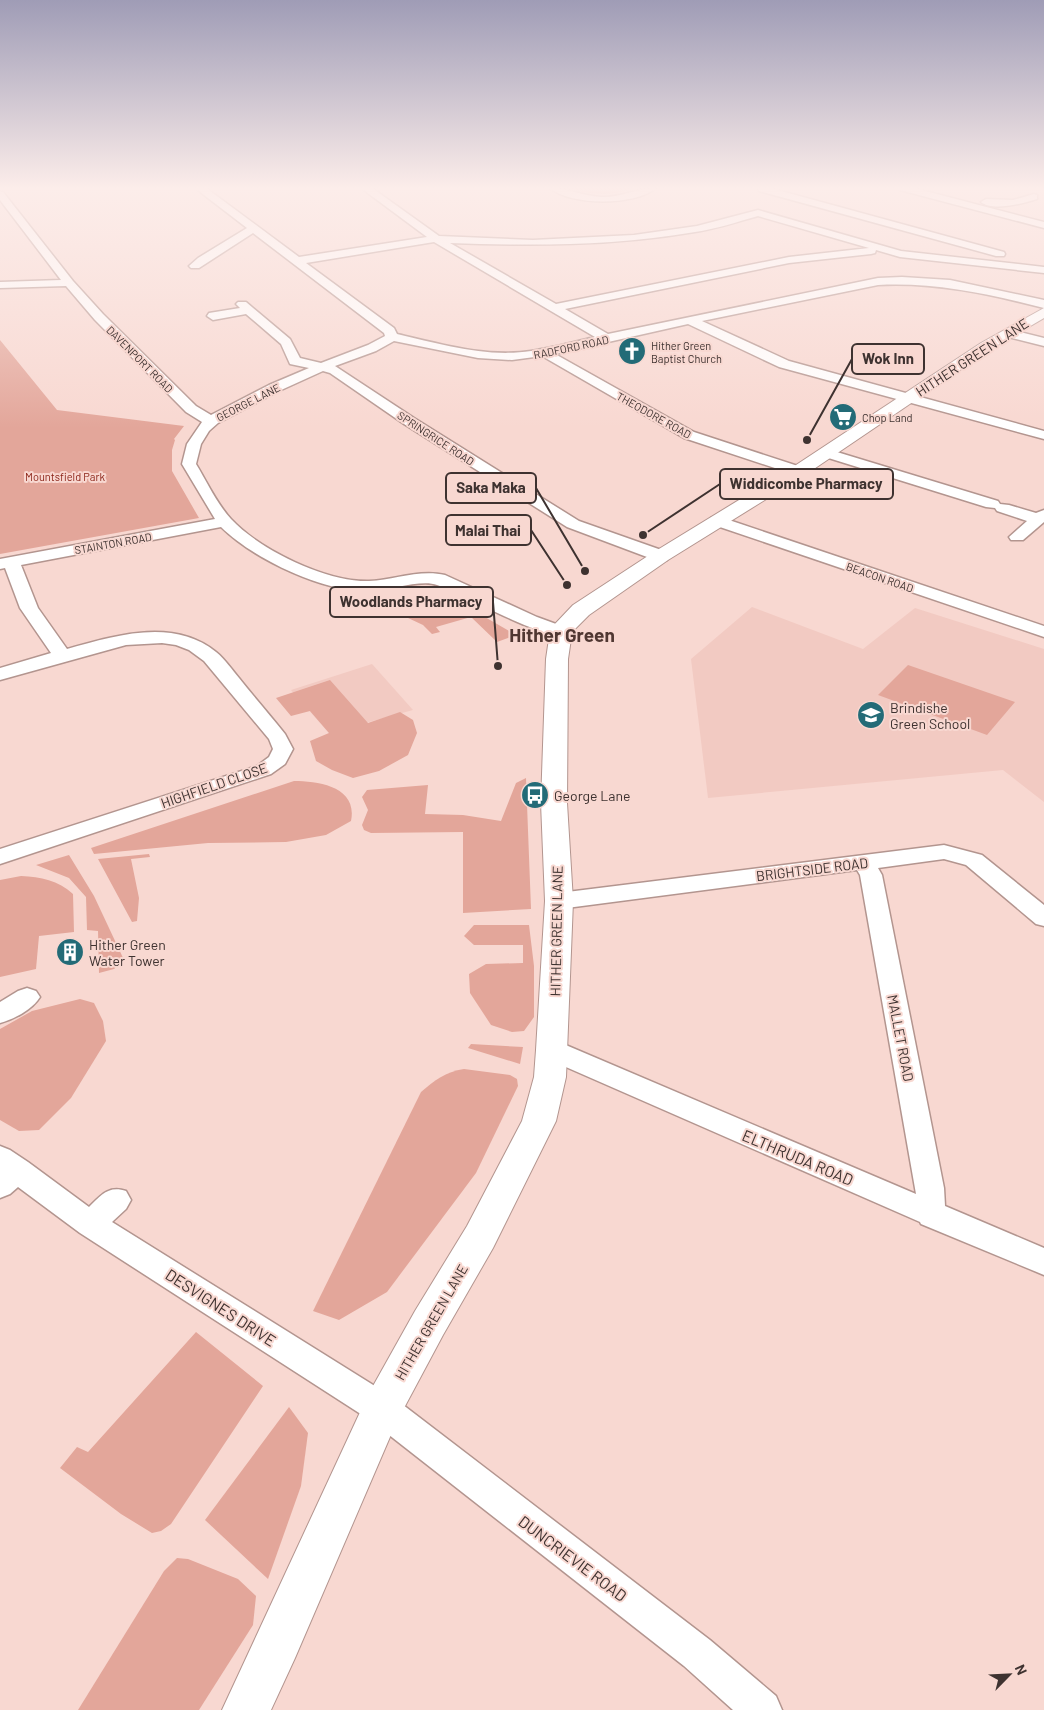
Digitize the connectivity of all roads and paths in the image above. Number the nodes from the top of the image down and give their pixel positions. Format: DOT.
graph roads {
  1 [pos="57,268"];
  2 [pos="306,268"];
  3 [pos="486,268"];
  4 [pos="752,268"];
  5 [pos="69,283"];
  6 [pos="0,285"];
  7 [pos="1044,304"];
  8 [pos="555,308"];
  9 [pos="1044,312"];
  10 [pos="213,316"];
  11 [pos="691,321"];
  12 [pos="1008,333"];
  13 [pos="392,337"];
  14 [pos="607,339"];
  15 [pos="1044,342"];
  16 [pos="546,353"];
  17 [pos="322,367"];
  18 [pos="909,398"];
  19 [pos="213,420"];
  20 [pos="1044,435"];
  21 [pos="827,453"];
  22 [pos="798,472"];
  23 [pos="1041,517"];
  24 [pos="716,521"];
  25 [pos="225,522"];
  26 [pos="1017,537"];
  27 [pos="661,556"];
  28 [pos="6,563"];
  29 [pos="561,632"];
  30 [pos="1044,632"];
  31 [pos="63,656"];
  32 [pos="0,674"];
  33 [pos="0,857"];
  34 [pos="864,863"];
  35 [pos="559,901"];
  36 [pos="1044,918"];
  37 [pos="26,997"];
  38 [pos="0,1014"];
  39 [pos="552,1050"];
  40 [pos="6,1171"];
  41 [pos="116,1200"];
  42 [pos="931,1215"];
  43 [pos="90,1224"];
  44 [pos="1044,1262"];
  45 [pos="382,1409"];
  46 [pos="246,1710"];
  47 [pos="762,1710"];
  1 -- 5 [label="street, DAVENPORT ROAD"];
  2 -- 13 [label="street"];
  3 -- 8 [label="street"];
  4 -- 8 [label="street"];
  5 -- 6 [label="street"];
  5 -- 19 [label="street, DAVENPORT ROAD"];
  7 -- 11 [label="street, RADFORD ROAD"];
  8 -- 14 [label="street"];
  9 -- 12 [label="street, HITHER GREEN LANE"];
  10 -- 17 [label="street, SPRINGRICE ROAD"];
  11 -- 14 [label="street, RADFORD ROAD"];
  11 -- 18 [label="street"];
  12 -- 15 [label="street"];
  12 -- 18 [label="street, HITHER GREEN LANE"];
  13 -- 16 [label="street, RADFORD ROAD"];
  13 -- 17 [label="street, GEORGE LANE"];
  14 -- 16 [label="street, RADFORD ROAD"];
  16 -- 22 [label="street, THEODORE ROAD"];
  17 -- 19 [label="street, GEORGE LANE"];
  17 -- 27 [label="street, SPRINGRICE ROAD"];
  18 -- 20 [label="street"];
  18 -- 21 [label="street, HITHER GREEN LANE"];
  19 -- 25 [label="street, GEORGE LANE"];
  21 -- 22 [label="street, HITHER GREEN LANE"];
  21 -- 23 [label="street"];
  22 -- 24 [label="street, HITHER GREEN LANE"];
  23 -- 26 [label="street"];
  24 -- 27 [label="street, HITHER GREEN LANE"];
  24 -- 30 [label="street, BEACON ROAD"];
  25 -- 28 [label="street, STAINTON ROAD"];
  25 -- 29 [label="street, GEORGE LANE"];
  27 -- 29 [label="street, HITHER GREEN LANE"];
  28 -- 31 [label="street"];
  29 -- 35 [label="street, HITHER GREEN LANE"];
  31 -- 32 [label="street"];
  31 -- 33 [label="street, HIGHFIELD CLOSE"];
  34 -- 35 [label="street, BRIGHTSIDE ROAD"];
  34 -- 36 [label="street, BRIGHTSIDE ROAD"];
  34 -- 42 [label="street, MALLET ROAD"];
  35 -- 39 [label="street, HITHER GREEN LANE"];
  37 -- 38 [label="street"];
  39 -- 42 [label="street, ELTHRUDA ROAD"];
  39 -- 45 [label="street, HITHER GREEN LANE"];
  40 -- 43 [label="street, DESVIGNES DRIVE"];
  41 -- 43 [label="street"];
  42 -- 44 [label="street, ELTHRUDA ROAD"];
  43 -- 45 [label="street, DESVIGNES DRIVE"];
  45 -- 46 [label="street, HITHER GREEN LANE"];
  45 -- 47 [label="street, DUNCRIEVIE ROAD"];
}
